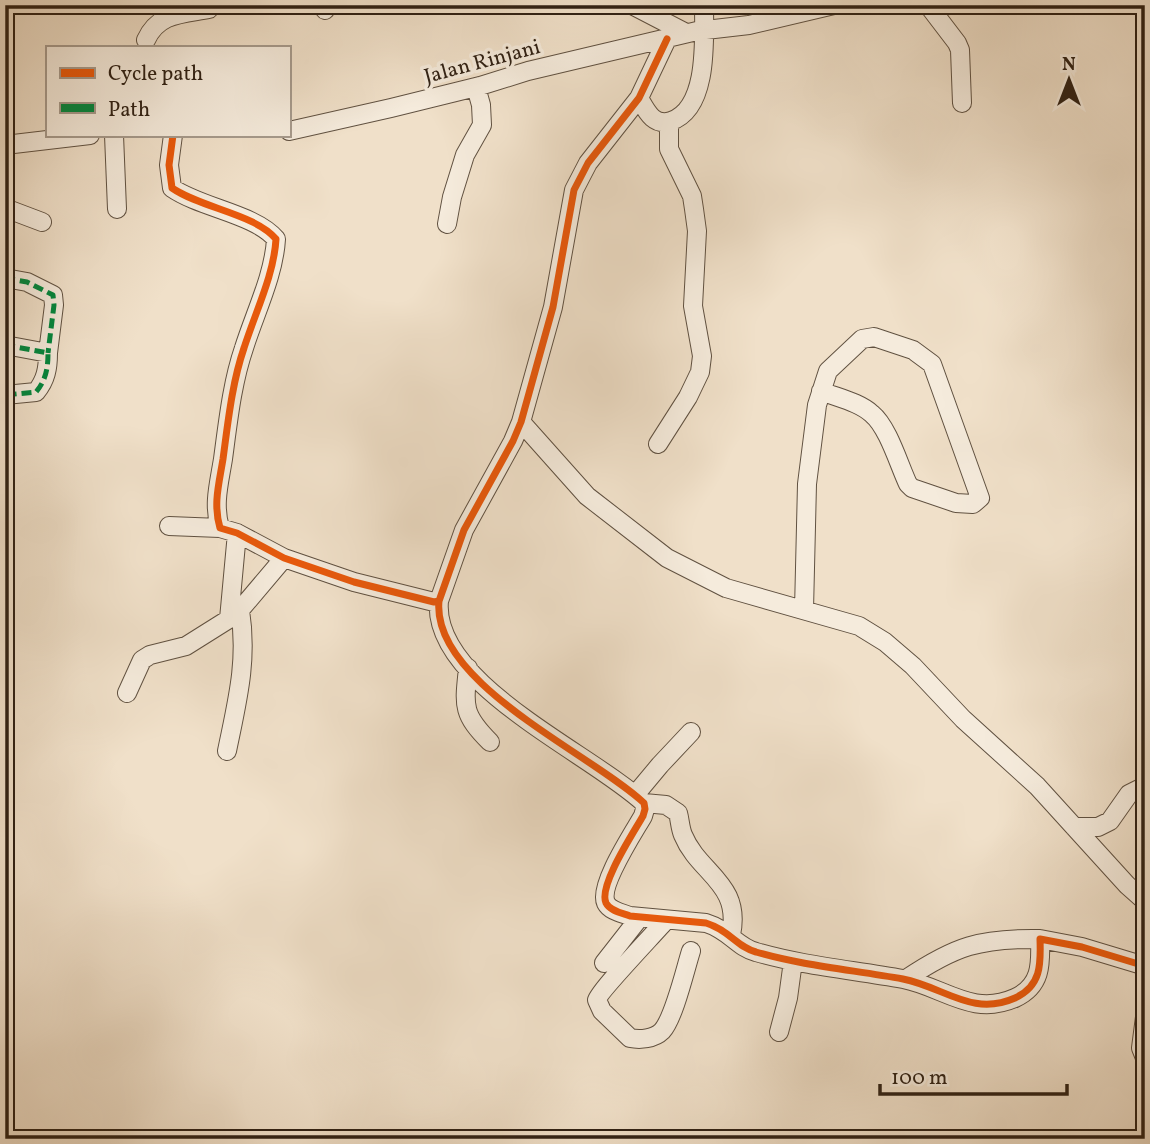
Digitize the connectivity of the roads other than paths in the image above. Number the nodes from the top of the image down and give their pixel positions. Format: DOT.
graph roads {
  1 [pos="212,5"];
  2 [pos="632,5"];
  3 [pos="704,5"];
  4 [pos="834,5"];
  5 [pos="928,5"];
  6 [pos="705,29"];
  7 [pos="686,33"];
  8 [pos="667,39"];
  9 [pos="146,40"];
  10 [pos="476,87"];
  11 [pos="639,98"];
  12 [pos="962,103"];
  13 [pos="669,122"];
  14 [pos="290,131"];
  15 [pos="82,136"];
  16 [pos="114,136"];
  17 [pos="173,136"];
  18 [pos="5,145"];
  19 [pos="5,208"];
  20 [pos="117,209"];
  21 [pos="42,222"];
  22 [pos="447,224"];
  23 [pos="5,278"];
  24 [pos="5,345"];
  25 [pos="48,353"];
  26 [pos="821,391"];
  27 [pos="5,395"];
  28 [pos="521,422"];
  29 [pos="658,444"];
  30 [pos="169,526"];
  31 [pos="229,531"];
  32 [pos="284,558"];
  33 [pos="439,601"];
  34 [pos="804,610"];
  35 [pos="234,615"];
  36 [pos="468,668"];
  37 [pos="127,693"];
  38 [pos="691,732"];
  39 [pos="490,742"];
  40 [pos="227,751"];
  41 [pos="1145,786"];
  42 [pos="640,799"];
  43 [pos="1074,827"];
  44 [pos="1145,901"];
  45 [pos="640,917"];
  46 [pos="666,920"];
  47 [pos="731,935"];
  48 [pos="1040,939"];
  49 [pos="691,951"];
  50 [pos="793,961"];
  51 [pos="604,963"];
  52 [pos="1145,965"];
  53 [pos="906,979"];
  54 [pos="1145,1017"];
  55 [pos="779,1032"];
  56 [pos="1145,1058"];
  1 -- 9 [label="street"];
  2 -- 7 [label="street"];
  3 -- 6 [label="street"];
  4 -- 6 [label="street, Jalan Rinjani"];
  5 -- 12 [label="street"];
  6 -- 7 [label="street, Jalan Rinjani"];
  6 -- 13 [label="street"];
  7 -- 8 [label="street, Jalan Rinjani"];
  8 -- 10 [label="street, Jalan Rinjani"];
  8 -- 11 [label="street"];
  10 -- 14 [label="street, Jalan Rinjani"];
  10 -- 22 [label="street"];
  11 -- 13 [label="street"];
  11 -- 28 [label="street"];
  13 -- 29 [label="street"];
  15 -- 18 [label="street"];
  16 -- 20 [label="street"];
  17 -- 31 [label="street"];
  19 -- 21 [label="street"];
  23 -- 25 [label="street"];
  24 -- 25 [label="street"];
  25 -- 27 [label="street"];
  26 -- 26 [label="street"];
  26 -- 34 [label="street"];
  28 -- 33 [label="street"];
  28 -- 34 [label="street"];
  30 -- 31 [label="street"];
  31 -- 32 [label="street"];
  31 -- 35 [label="street"];
  32 -- 33 [label="street"];
  32 -- 35 [label="street"];
  33 -- 36 [label="street"];
  34 -- 43 [label="street"];
  35 -- 37 [label="street"];
  35 -- 40 [label="street"];
  36 -- 39 [label="street"];
  36 -- 42 [label="street"];
  38 -- 42 [label="street"];
  41 -- 43 [label="street"];
  42 -- 45 [label="street"];
  42 -- 47 [label="street"];
  43 -- 44 [label="street"];
  45 -- 46 [label="street"];
  45 -- 51 [label="street"];
  46 -- 47 [label="street"];
  46 -- 49 [label="street"];
  47 -- 50 [label="street"];
  48 -- 52 [label="street"];
  48 -- 53 [label="street"];
  48 -- 53 [label="street"];
  50 -- 53 [label="street"];
  50 -- 55 [label="street"];
  54 -- 56 [label="street"];
}
